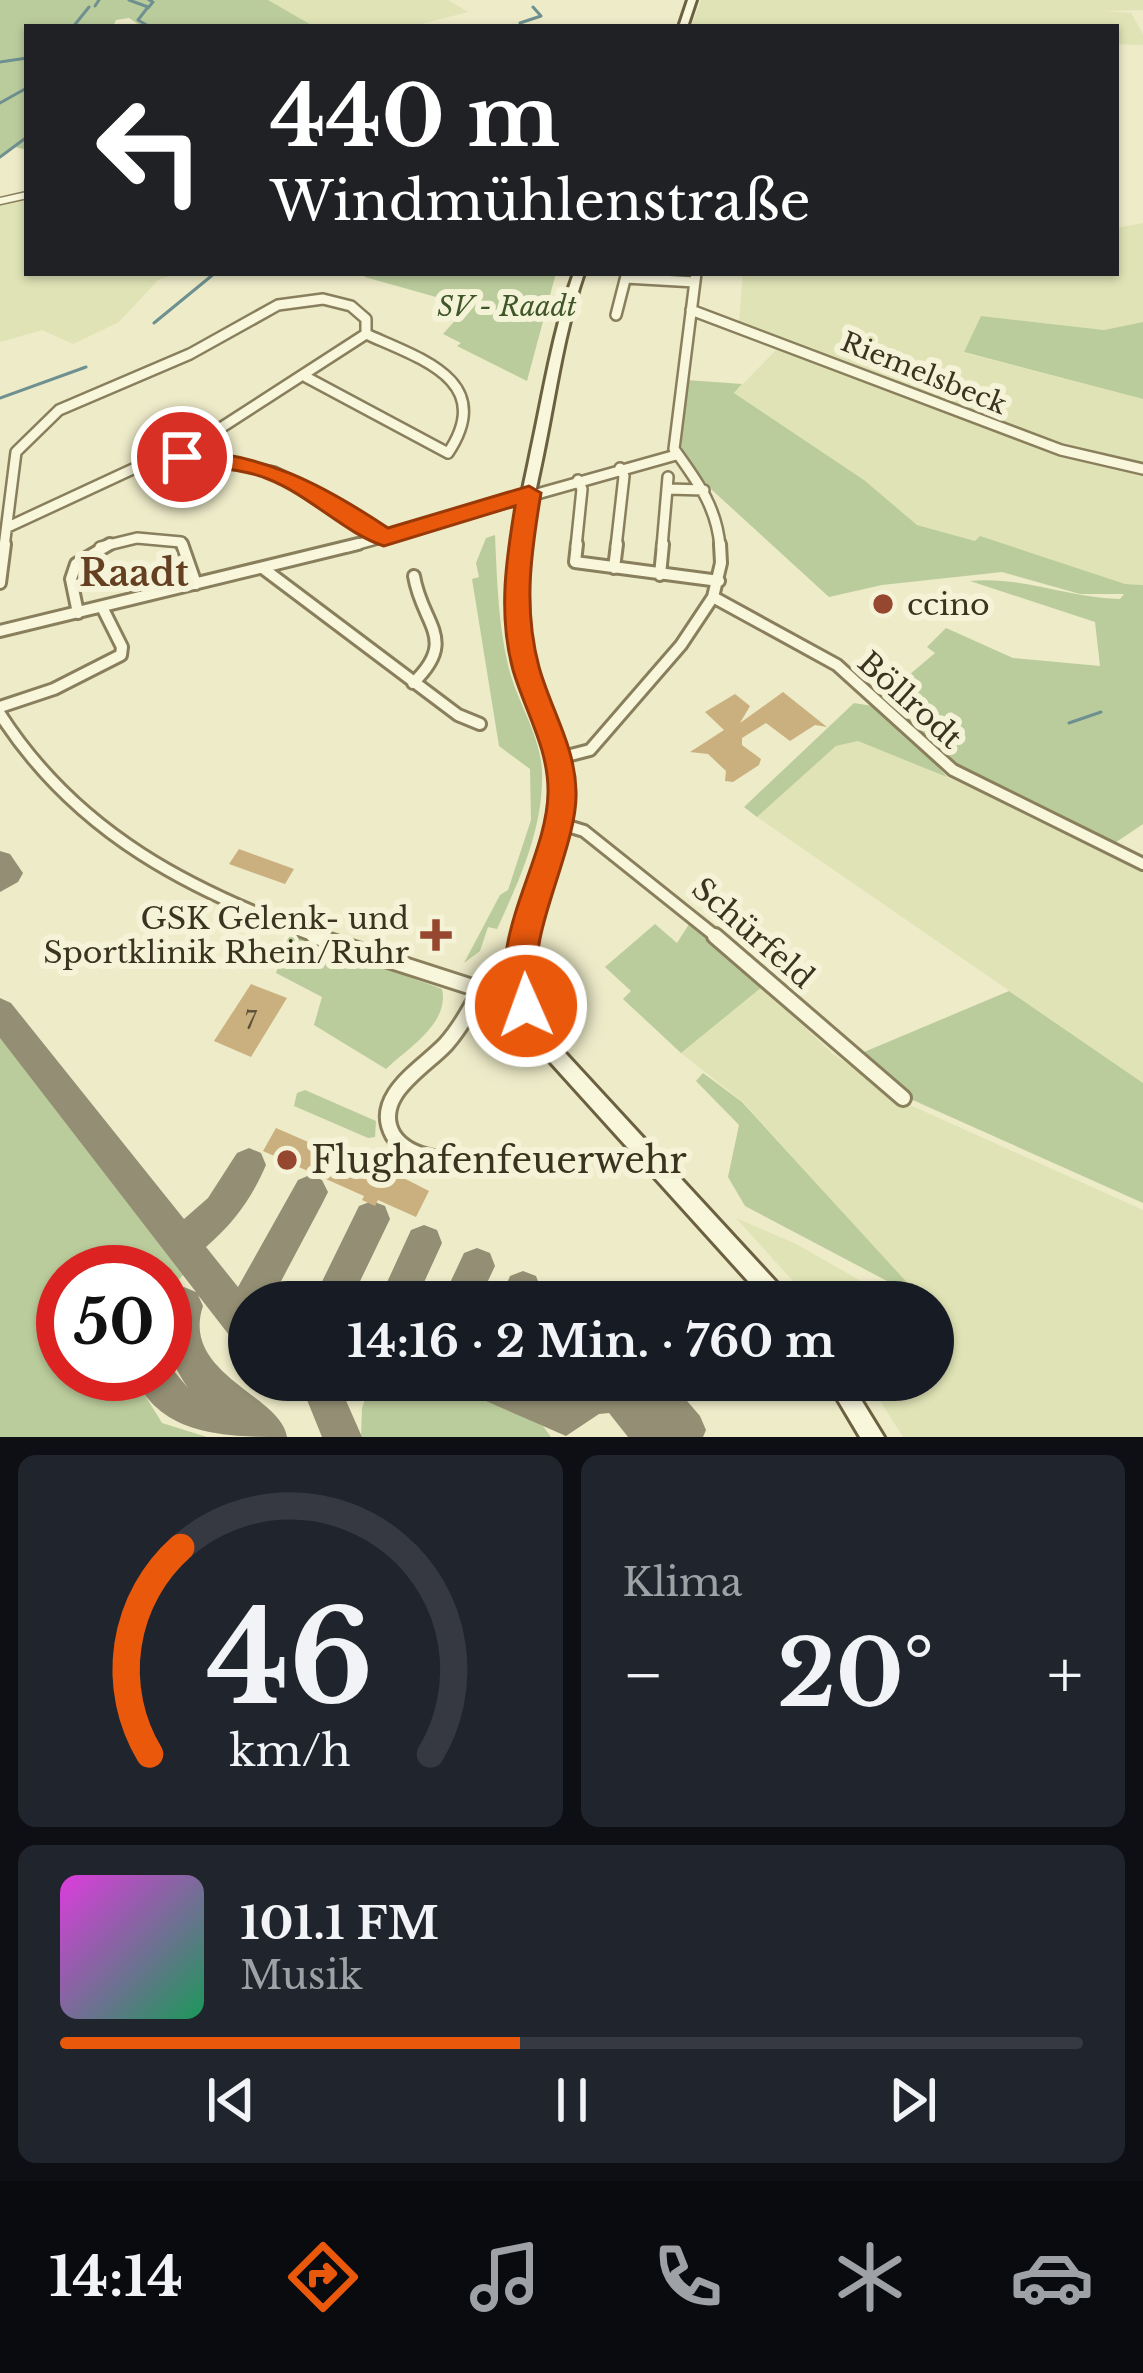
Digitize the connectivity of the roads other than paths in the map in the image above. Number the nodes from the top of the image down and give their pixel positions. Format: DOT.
graph roads {
  1 [pos="578,276"];
  2 [pos="626,276"];
  3 [pos="649,276"];
  4 [pos="695,278"];
  5 [pos="691,310"];
  6 [pos="616,314"];
  7 [pos="366,334"];
  8 [pos="306,377"];
  9 [pos="173,452"];
  10 [pos="676,455"];
  11 [pos="620,468"];
  12 [pos="1143,469"];
  13 [pos="578,480"];
  14 [pos="704,490"];
  15 [pos="529,493"];
  16 [pos="8,527"];
  17 [pos="384,538"];
  18 [pos="614,568"];
  19 [pos="264,569"];
  20 [pos="660,575"];
  21 [pos="414,576"];
  22 [pos="719,581"];
  23 [pos="0,583"];
  24 [pos="196,584"];
  25 [pos="713,597"];
  26 [pos="102,607"];
  27 [pos="78,613"];
  28 [pos="0,631"];
  29 [pos="412,683"];
  30 [pos="0,711"];
  31 [pos="480,724"];
  32 [pos="559,758"];
  33 [pos="558,823"];
  34 [pos="1143,864"];
  35 [pos="521,974"];
  36 [pos="482,987"];
  37 [pos="903,1098"];
  38 [pos="434,1158"];
  39 [pos="762,1281"];
  40 [pos="850,1401"];
  41 [pos="873,1437"];
  1 -- 15 [label="main road"];
  2 -- 6 [label="street"];
  3 -- 4 [label="street"];
  4 -- 5 [label="street"];
  5 -- 10 [label="street"];
  5 -- 12 [label="street, Riemelsbeck"];
  7 -- 8 [label="street"];
  7 -- 8 [label="street"];
  7 -- 16 [label="street"];
  8 -- 9 [label="street"];
  9 -- 16 [label="street"];
  9 -- 17 [label="street"];
  10 -- 11 [label="street"];
  10 -- 14 [label="street"];
  11 -- 13 [label="street"];
  11 -- 18 [label="street"];
  13 -- 15 [label="street"];
  13 -- 18 [label="street"];
  14 -- 20 [label="street"];
  14 -- 22 [label="street"];
  15 -- 17 [label="street"];
  15 -- 32 [label="main road"];
  16 -- 23 [label="street"];
  17 -- 19 [label="street"];
  18 -- 20 [label="street"];
  19 -- 24 [label="street"];
  19 -- 29 [label="street"];
  20 -- 22 [label="street"];
  21 -- 29 [label="street"];
  22 -- 25 [label="street"];
  24 -- 26 [label="street"];
  24 -- 27 [label="street"];
  25 -- 32 [label="street"];
  25 -- 34 [label="street, Böllrodt"];
  26 -- 27 [label="street"];
  26 -- 30 [label="street"];
  27 -- 28 [label="street"];
  29 -- 31 [label="street"];
  30 -- 36 [label="street"];
  32 -- 33 [label="main road"];
  33 -- 35 [label="main road"];
  33 -- 37 [label="street, Schürfeld"];
  35 -- 36 [label="street"];
  35 -- 39 [label="main road"];
  36 -- 38 [label="street"];
  40 -- 41 [label="main road"];
}
